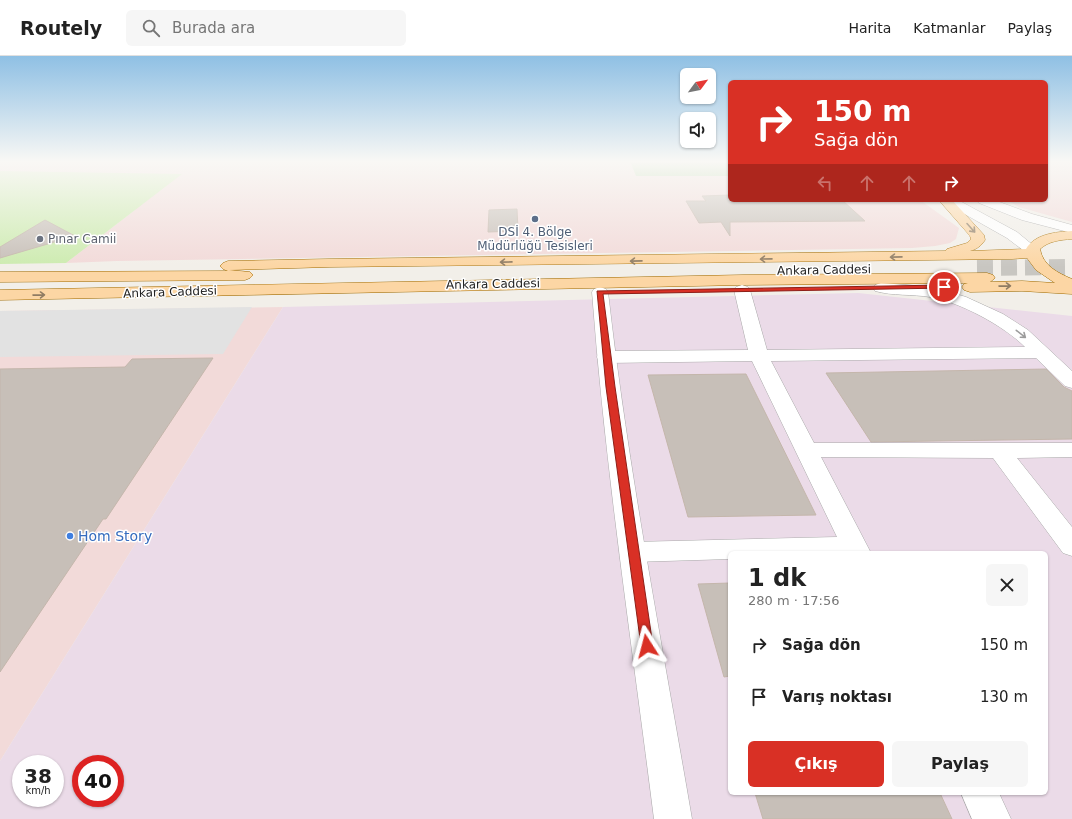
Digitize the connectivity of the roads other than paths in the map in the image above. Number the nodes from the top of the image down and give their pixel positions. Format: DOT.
graph roads {
  1 [pos="946,202"];
  2 [pos="953,202"];
  3 [pos="988,202"];
  4 [pos="1015,213"];
  5 [pos="988,221"];
  6 [pos="1072,229"];
  7 [pos="1072,235"];
  8 [pos="1033,252"];
  9 [pos="920,257"];
  10 [pos="107,276"];
  11 [pos="0,277"];
  12 [pos="1072,285"];
  13 [pos="881,288"];
  14 [pos="1072,289"];
  15 [pos="742,290"];
  16 [pos="600,292"];
  17 [pos="127,293"];
  18 [pos="0,295"];
  19 [pos="1041,352"];
  20 [pos="759,356"];
  21 [pos="606,357"];
  22 [pos="1072,382"];
  23 [pos="806,450"];
  24 [pos="1072,450"];
  25 [pos="999,451"];
  26 [pos="1072,546"];
  27 [pos="857,549"];
  28 [pos="633,552"];
  29 [pos="980,795"];
  30 [pos="673,819"];
  31 [pos="992,819"];
  1 -- 9 [label="main road, one-way"];
  2 -- 5 [label="street"];
  3 -- 4 [label="street"];
  4 -- 5 [label="street"];
  4 -- 6 [label="street"];
  5 -- 8 [label="street"];
  7 -- 8 [label="main road"];
  8 -- 9 [label="main road"];
  8 -- 12 [label="main road"];
  9 -- 10 [label="main road, one-way"];
  10 -- 11 [label="main road, Ankara Caddesi"];
  10 -- 17 [label="main road, Ankara Caddesi"];
  13 -- 14 [label="main road, one-way"];
  13 -- 15 [label="main road"];
  13 -- 19 [label="street, one-way"];
  15 -- 16 [label="main road"];
  15 -- 20 [label="street"];
  16 -- 17 [label="main road"];
  16 -- 21 [label="street"];
  18 -- 17 [label="main road, Ankara Caddesi, one-way"];
  19 -- 20 [label="street"];
  19 -- 22 [label="street"];
  20 -- 21 [label="street"];
  20 -- 23 [label="street"];
  21 -- 28 [label="street"];
  23 -- 25 [label="street"];
  23 -- 27 [label="street"];
  24 -- 25 [label="street"];
  25 -- 26 [label="street"];
  27 -- 28 [label="street"];
  28 -- 30 [label="street"];
  29 -- 31 [label="street"];
}
